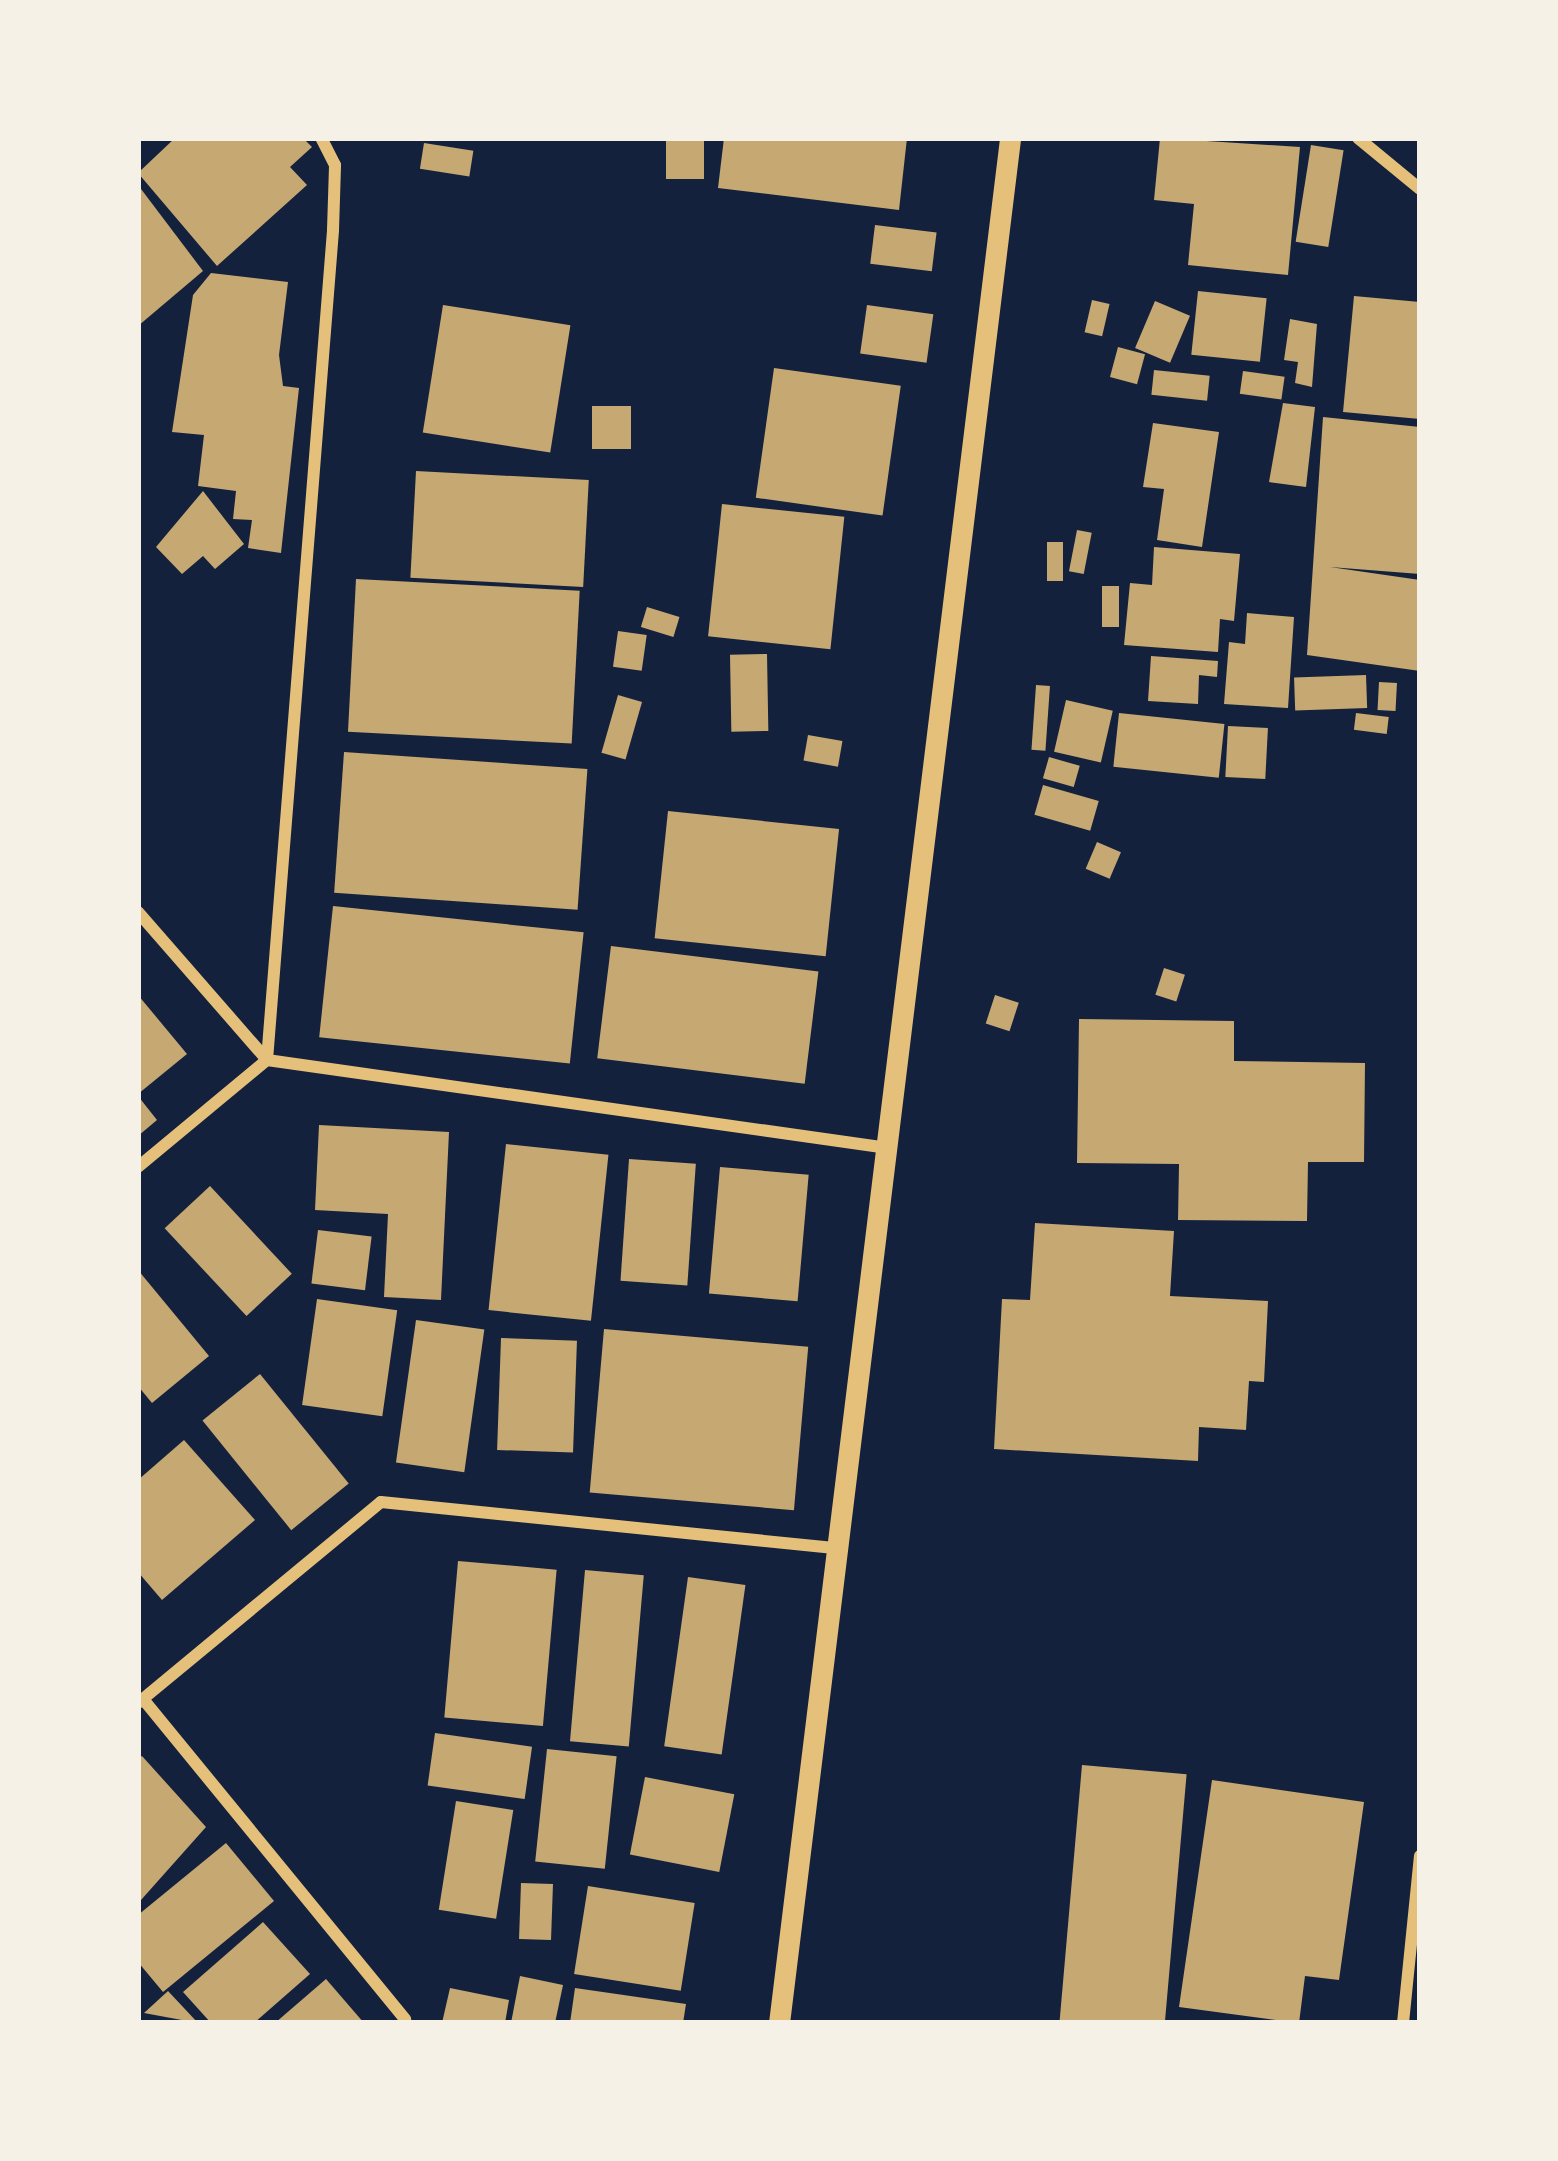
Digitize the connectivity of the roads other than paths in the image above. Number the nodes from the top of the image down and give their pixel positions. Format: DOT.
graph roads {
  1 [pos="321,138"];
  2 [pos="1010,138"];
  3 [pos="1358,138"];
  4 [pos="1420,189"];
  5 [pos="138,912"];
  6 [pos="267,1060"];
  7 [pos="890,1149"];
  8 [pos="138,1167"];
  9 [pos="837,1548"];
  10 [pos="141,1701"];
  11 [pos="1420,1856"];
  12 [pos="404,2019"];
  13 [pos="779,2023"];
  14 [pos="1403,2023"];
  1 -- 6 [label="street"];
  2 -- 7 [label="street"];
  3 -- 4 [label="street"];
  5 -- 6 [label="street"];
  6 -- 7 [label="street"];
  6 -- 8 [label="street"];
  7 -- 9 [label="street"];
  9 -- 10 [label="street"];
  9 -- 13 [label="street"];
  10 -- 12 [label="street"];
  11 -- 14 [label="street"];
}
